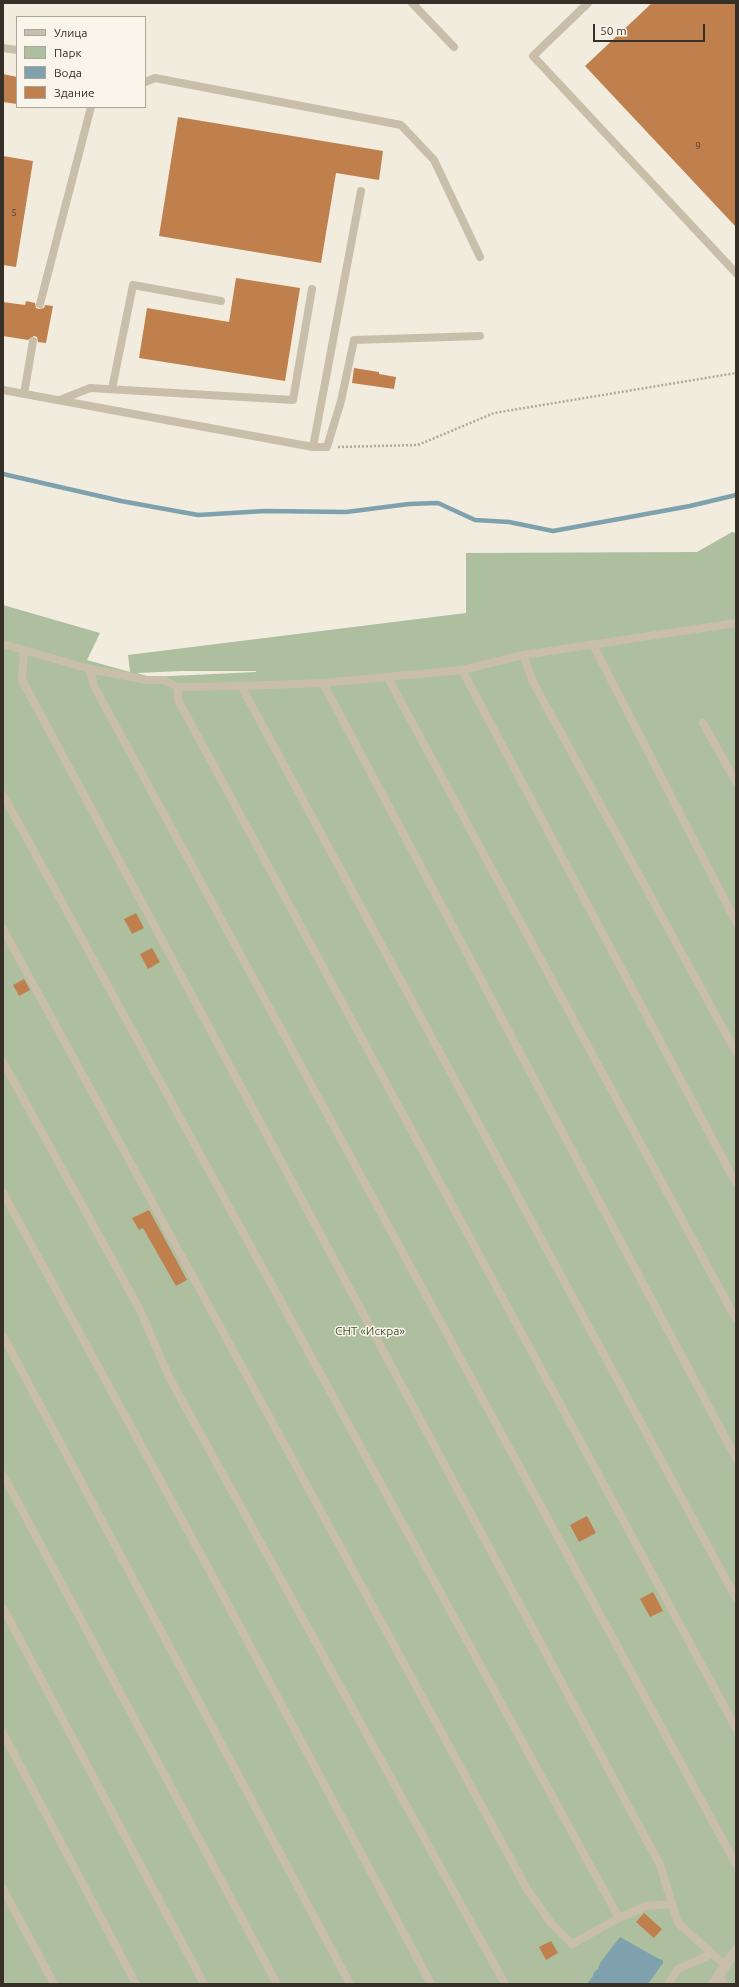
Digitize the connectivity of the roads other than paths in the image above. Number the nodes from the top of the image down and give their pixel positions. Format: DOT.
graph roads {
  1 [pos="412,3"];
  2 [pos="588,3"];
  3 [pos="454,47"];
  4 [pos="3,48"];
  5 [pos="16,50"];
  6 [pos="146,82"];
  7 [pos="90,108"];
  8 [pos="361,191"];
  9 [pos="480,257"];
  10 [pos="736,273"];
  11 [pos="312,289"];
  12 [pos="221,301"];
  13 [pos="40,304"];
  14 [pos="480,336"];
  15 [pos="33,341"];
  16 [pos="112,389"];
  17 [pos="3,390"];
  18 [pos="24,394"];
  19 [pos="59,400"];
  20 [pos="314,447"];
  21 [pos="736,623"];
  22 [pos="3,644"];
  23 [pos="593,645"];
  24 [pos="24,650"];
  25 [pos="523,655"];
  26 [pos="90,669"];
  27 [pos="462,670"];
  28 [pos="388,678"];
  29 [pos="323,683"];
  30 [pos="240,686"];
  31 [pos="178,687"];
  32 [pos="703,723"];
  33 [pos="736,782"];
  34 [pos="3,795"];
  35 [pos="736,922"];
  36 [pos="3,929"];
  37 [pos="736,1052"];
  38 [pos="3,1062"];
  39 [pos="736,1183"];
  40 [pos="3,1193"];
  41 [pos="736,1319"];
  42 [pos="3,1336"];
  43 [pos="736,1458"];
  44 [pos="3,1476"];
  45 [pos="736,1598"];
  46 [pos="3,1608"];
  47 [pos="736,1728"];
  48 [pos="3,1733"];
  49 [pos="736,1864"];
  50 [pos="3,1889"];
  51 [pos="672,1904"];
  52 [pos="618,1918"];
  53 [pos="736,1950"];
  54 [pos="712,1954"];
  55 [pos="725,1964"];
  56 [pos="719,1981"];
  57 [pos="54,1984"];
  58 [pos="136,1984"];
  59 [pos="204,1984"];
  60 [pos="277,1984"];
  61 [pos="350,1984"];
  62 [pos="431,1984"];
  63 [pos="505,1984"];
  64 [pos="668,1984"];
  1 -- 3 [label="lane"];
  2 -- 10 [label="lane"];
  4 -- 5 [label="lane"];
  6 -- 9 [label="lane"];
  7 -- 13 [label="lane"];
  8 -- 20 [label="lane"];
  11 -- 16 [label="lane"];
  12 -- 16 [label="lane"];
  14 -- 20 [label="lane"];
  15 -- 18 [label="lane"];
  16 -- 19 [label="lane"];
  17 -- 18 [label="lane"];
  18 -- 19 [label="lane"];
  19 -- 20 [label="lane"];
  21 -- 23 [label="lane"];
  22 -- 24 [label="lane"];
  23 -- 25 [label="lane"];
  23 -- 35 [label="lane"];
  24 -- 26 [label="lane"];
  24 -- 51 [label="lane"];
  25 -- 27 [label="lane"];
  25 -- 37 [label="lane"];
  26 -- 31 [label="lane"];
  26 -- 49 [label="lane"];
  27 -- 28 [label="lane"];
  27 -- 39 [label="lane"];
  28 -- 29 [label="lane"];
  28 -- 41 [label="lane"];
  29 -- 30 [label="lane"];
  29 -- 43 [label="lane"];
  30 -- 31 [label="lane"];
  30 -- 45 [label="lane"];
  31 -- 47 [label="lane"];
  32 -- 33 [label="lane"];
  34 -- 52 [label="lane"];
  36 -- 52 [label="lane"];
  38 -- 63 [label="lane"];
  40 -- 62 [label="lane"];
  42 -- 61 [label="lane"];
  44 -- 60 [label="lane"];
  46 -- 59 [label="lane"];
  48 -- 58 [label="lane"];
  50 -- 57 [label="lane"];
  51 -- 52 [label="lane"];
  51 -- 54 [label="lane"];
  53 -- 55 [label="street"];
  54 -- 55 [label="lane"];
  54 -- 64 [label="lane"];
  55 -- 56 [label="street"];
}
